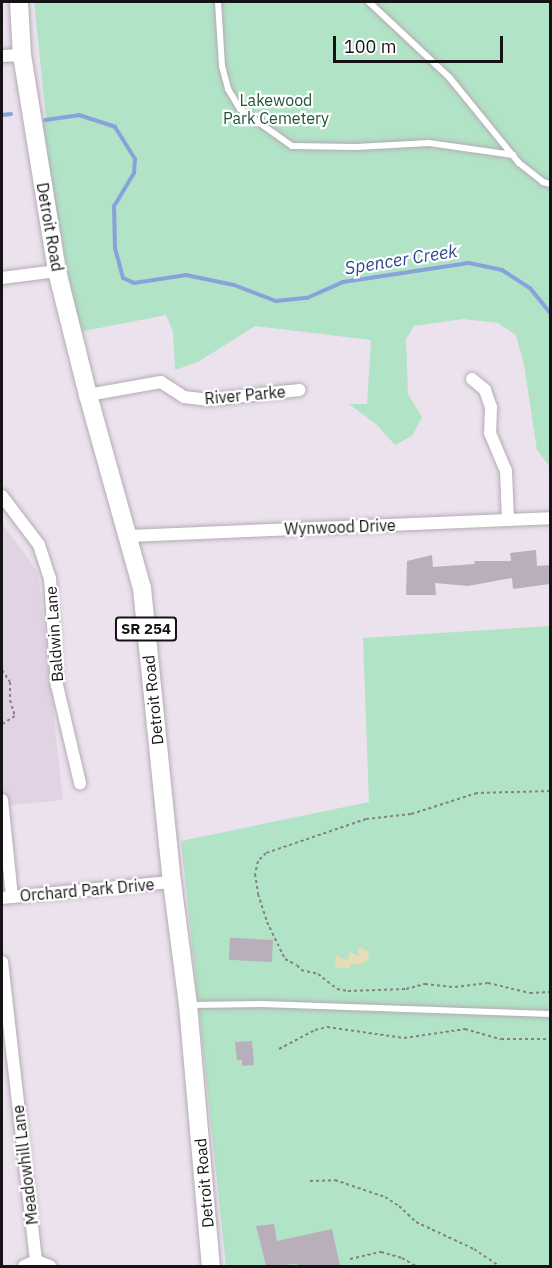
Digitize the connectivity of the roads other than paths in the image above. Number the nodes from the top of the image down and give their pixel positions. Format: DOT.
graph roads {
  1 [pos="19,2"];
  2 [pos="218,2"];
  3 [pos="369,2"];
  4 [pos="22,55"];
  5 [pos="2,56"];
  6 [pos="513,155"];
  7 [pos="550,184"];
  8 [pos="57,272"];
  9 [pos="2,278"];
  10 [pos="472,379"];
  11 [pos="299,390"];
  12 [pos="88,395"];
  13 [pos="2,496"];
  14 [pos="550,518"];
  15 [pos="508,520"];
  16 [pos="129,536"];
  17 [pos="80,783"];
  18 [pos="2,800"];
  19 [pos="172,882"];
  20 [pos="7,897"];
  21 [pos="2,962"];
  22 [pos="188,1005"];
  23 [pos="550,1014"];
  24 [pos="30,1264"];
  25 [pos="50,1266"];
  26 [pos="211,1266"];
  1 -- 4 [label="main road, Detroit Road / SR 254"];
  2 -- 6 [label="lane"];
  3 -- 6 [label="lane"];
  4 -- 5 [label="street"];
  4 -- 8 [label="main road, Detroit Road / SR 254"];
  6 -- 7 [label="lane"];
  8 -- 9 [label="street"];
  8 -- 12 [label="main road, Detroit Road / SR 254"];
  10 -- 15 [label="street"];
  11 -- 12 [label="street, River Parke"];
  12 -- 16 [label="main road, Detroit Road / SR 254"];
  13 -- 17 [label="street, Baldwin Lane"];
  14 -- 15 [label="street, Wynwood Drive"];
  15 -- 16 [label="street, Wynwood Drive"];
  16 -- 19 [label="main road, Detroit Road / SR 254"];
  18 -- 20 [label="street"];
  19 -- 20 [label="street, Orchard Park Drive"];
  19 -- 22 [label="main road, Detroit Road / SR 254"];
  21 -- 24 [label="street, Meadowhill Lane"];
  22 -- 23 [label="lane"];
  22 -- 26 [label="main road, Detroit Road / SR 254"];
  24 -- 25 [label="street"];
}
